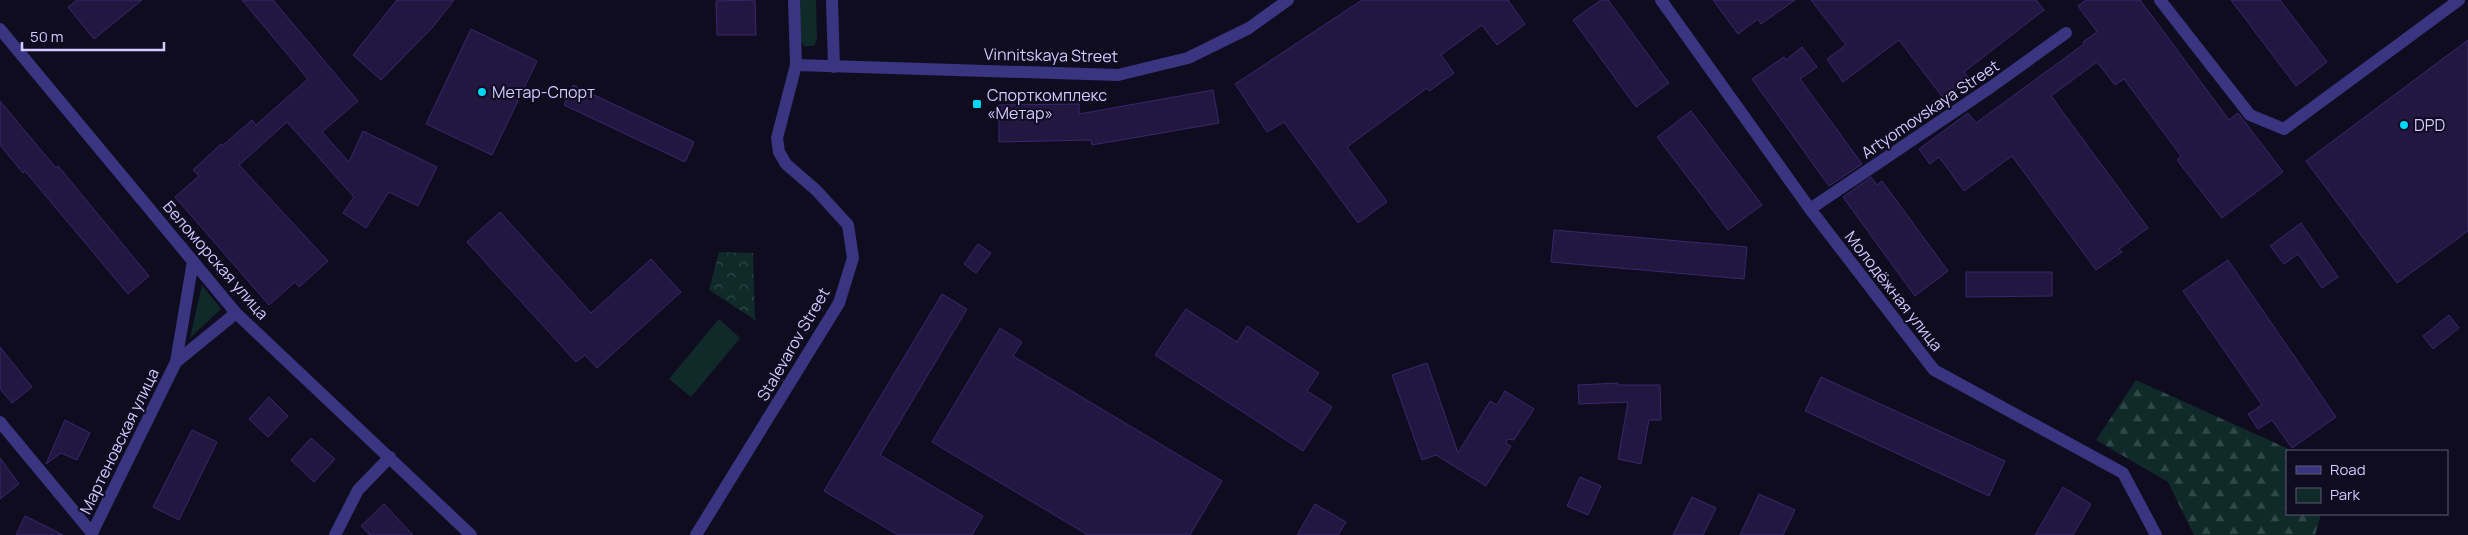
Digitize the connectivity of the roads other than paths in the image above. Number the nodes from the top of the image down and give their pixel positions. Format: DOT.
graph roads {
  1 [pos="794,0"];
  2 [pos="832,0"];
  3 [pos="1288,0"];
  4 [pos="1661,0"];
  5 [pos="2160,0"];
  6 [pos="2459,0"];
  7 [pos="0,28"];
  8 [pos="2066,33"];
  9 [pos="796,65"];
  10 [pos="834,67"];
  11 [pos="1810,210"];
  12 [pos="193,261"];
  13 [pos="236,313"];
  14 [pos="176,362"];
  15 [pos="0,422"];
  16 [pos="390,456"];
  17 [pos="91,534"];
  18 [pos="335,535"];
  19 [pos="471,535"];
  20 [pos="696,535"];
  21 [pos="2156,535"];
  1 -- 9 [label="street, Stalevarov Street"];
  2 -- 10 [label="street"];
  3 -- 10 [label="street, Vinnitskaya Street"];
  4 -- 11 [label="street, Молодёжная улица"];
  5 -- 6 [label="street"];
  7 -- 12 [label="street, Беломорская улица"];
  8 -- 11 [label="street, Artyomovskaya Street"];
  9 -- 10 [label="street, Vinnitskaya Street"];
  9 -- 20 [label="street, Stalevarov Street"];
  11 -- 21 [label="street, Молодёжная улица"];
  12 -- 13 [label="street, Беломорская улица"];
  12 -- 14 [label="street"];
  13 -- 14 [label="street"];
  13 -- 16 [label="street, Беломорская улица"];
  14 -- 17 [label="street, Мартеновская улица"];
  15 -- 17 [label="street"];
  16 -- 18 [label="street"];
  16 -- 19 [label="street, Беломорская улица"];
}
